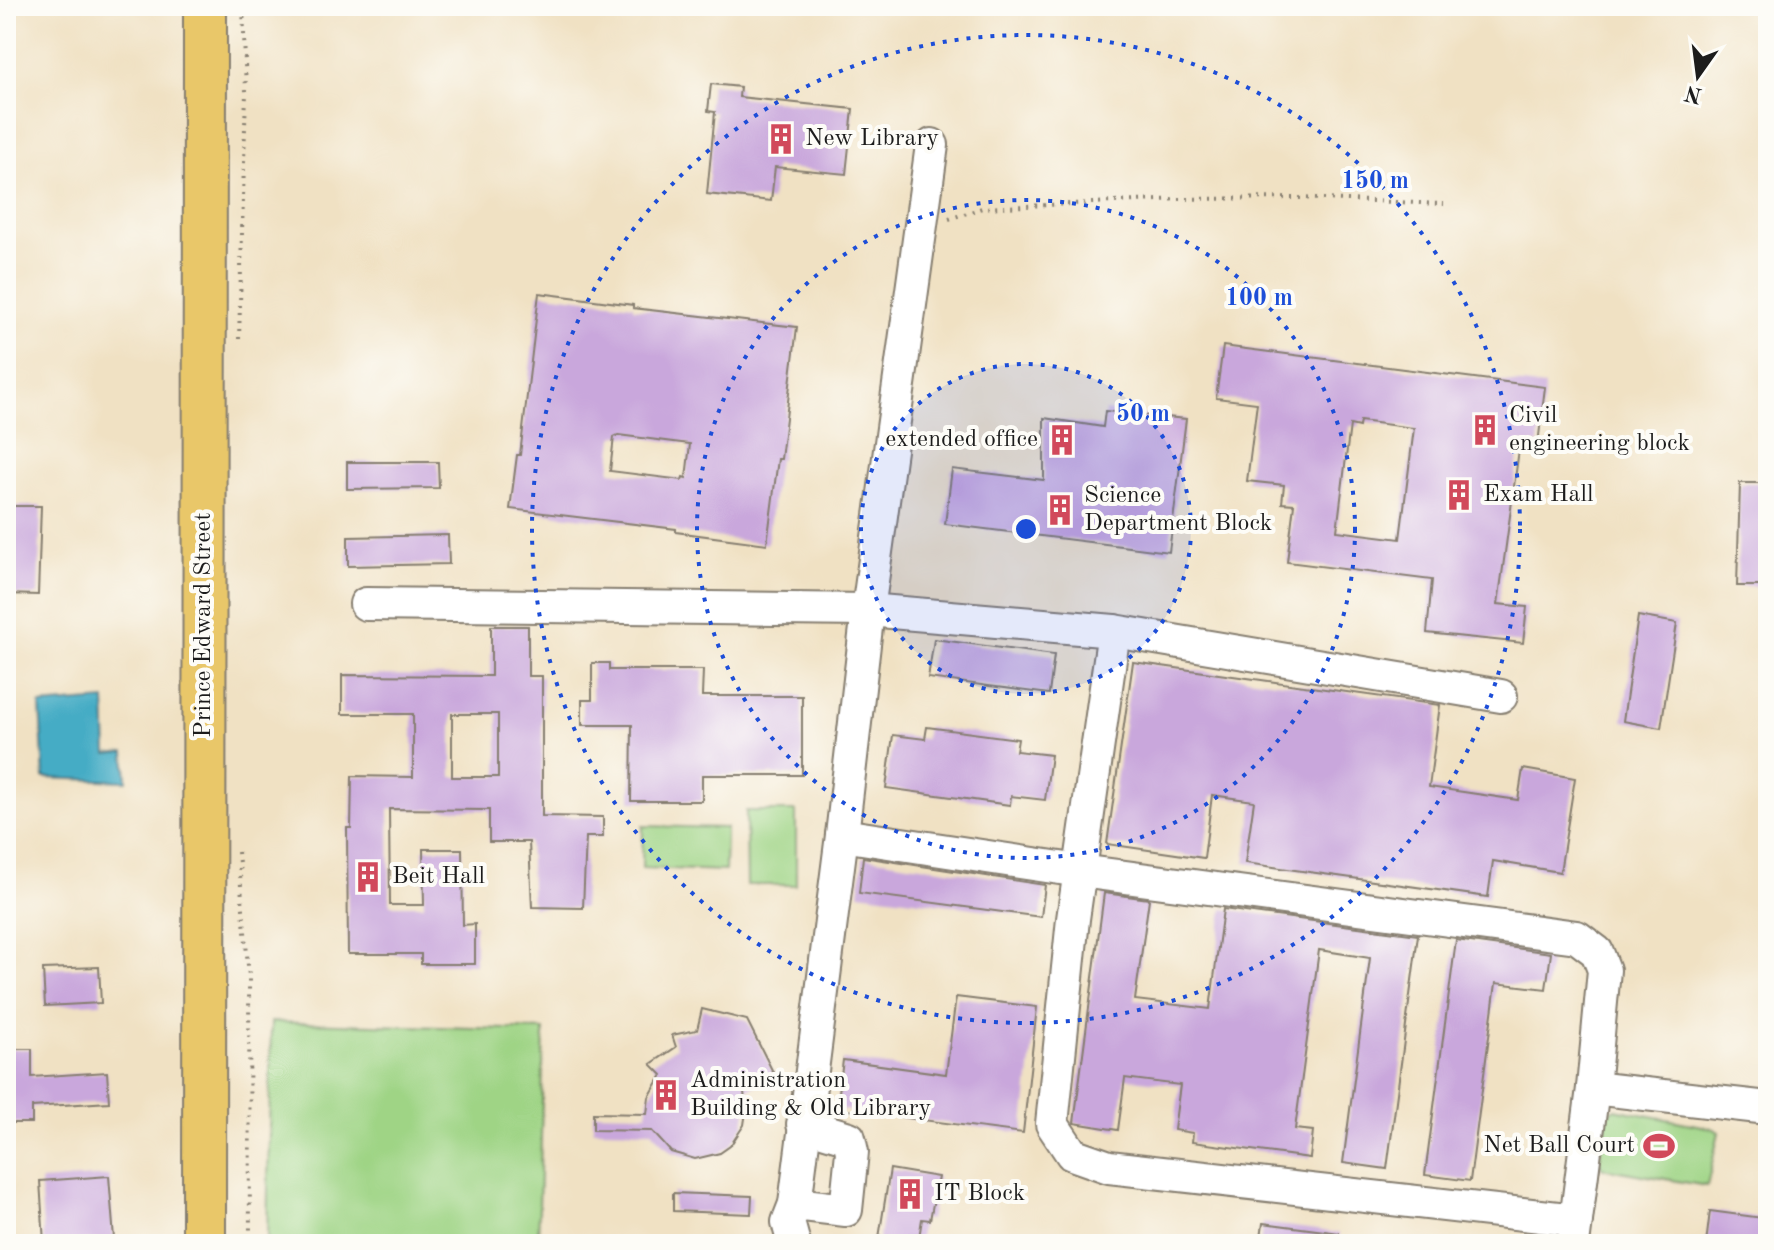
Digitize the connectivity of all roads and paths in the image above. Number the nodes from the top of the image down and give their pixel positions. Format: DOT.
graph roads {
  1 [pos="205,6"];
  2 [pos="243,6"];
  3 [pos="932,145"];
  4 [pos="1444,204"];
  5 [pos="921,229"];
  6 [pos="238,348"];
  7 [pos="366,604"];
  8 [pos="868,610"];
  9 [pos="1114,631"];
  10 [pos="1501,696"];
  11 [pos="842,835"];
  12 [pos="238,845"];
  13 [pos="1080,871"];
  14 [pos="1593,1088"];
  15 [pos="1768,1108"];
  16 [pos="803,1124"];
  17 [pos="795,1204"];
  18 [pos="1575,1232"];
  19 [pos="204,1244"];
  20 [pos="250,1244"];
  21 [pos="794,1244"];
  1 -- 19 [label="main road, Prince Edward Street"];
  2 -- 6 [label="path"];
  3 -- 5 [label="lane"];
  4 -- 5 [label="path"];
  5 -- 8 [label="lane"];
  7 -- 8 [label="lane"];
  8 -- 9 [label="lane"];
  8 -- 11 [label="lane"];
  9 -- 10 [label="lane"];
  9 -- 13 [label="lane"];
  11 -- 13 [label="lane"];
  11 -- 16 [label="lane"];
  12 -- 20 [label="path"];
  13 -- 14 [label="lane"];
  13 -- 18 [label="lane"];
  14 -- 15 [label="lane"];
  14 -- 18 [label="lane"];
  16 -- 17 [label="lane"];
  16 -- 17 [label="lane"];
  17 -- 21 [label="lane"];
}
